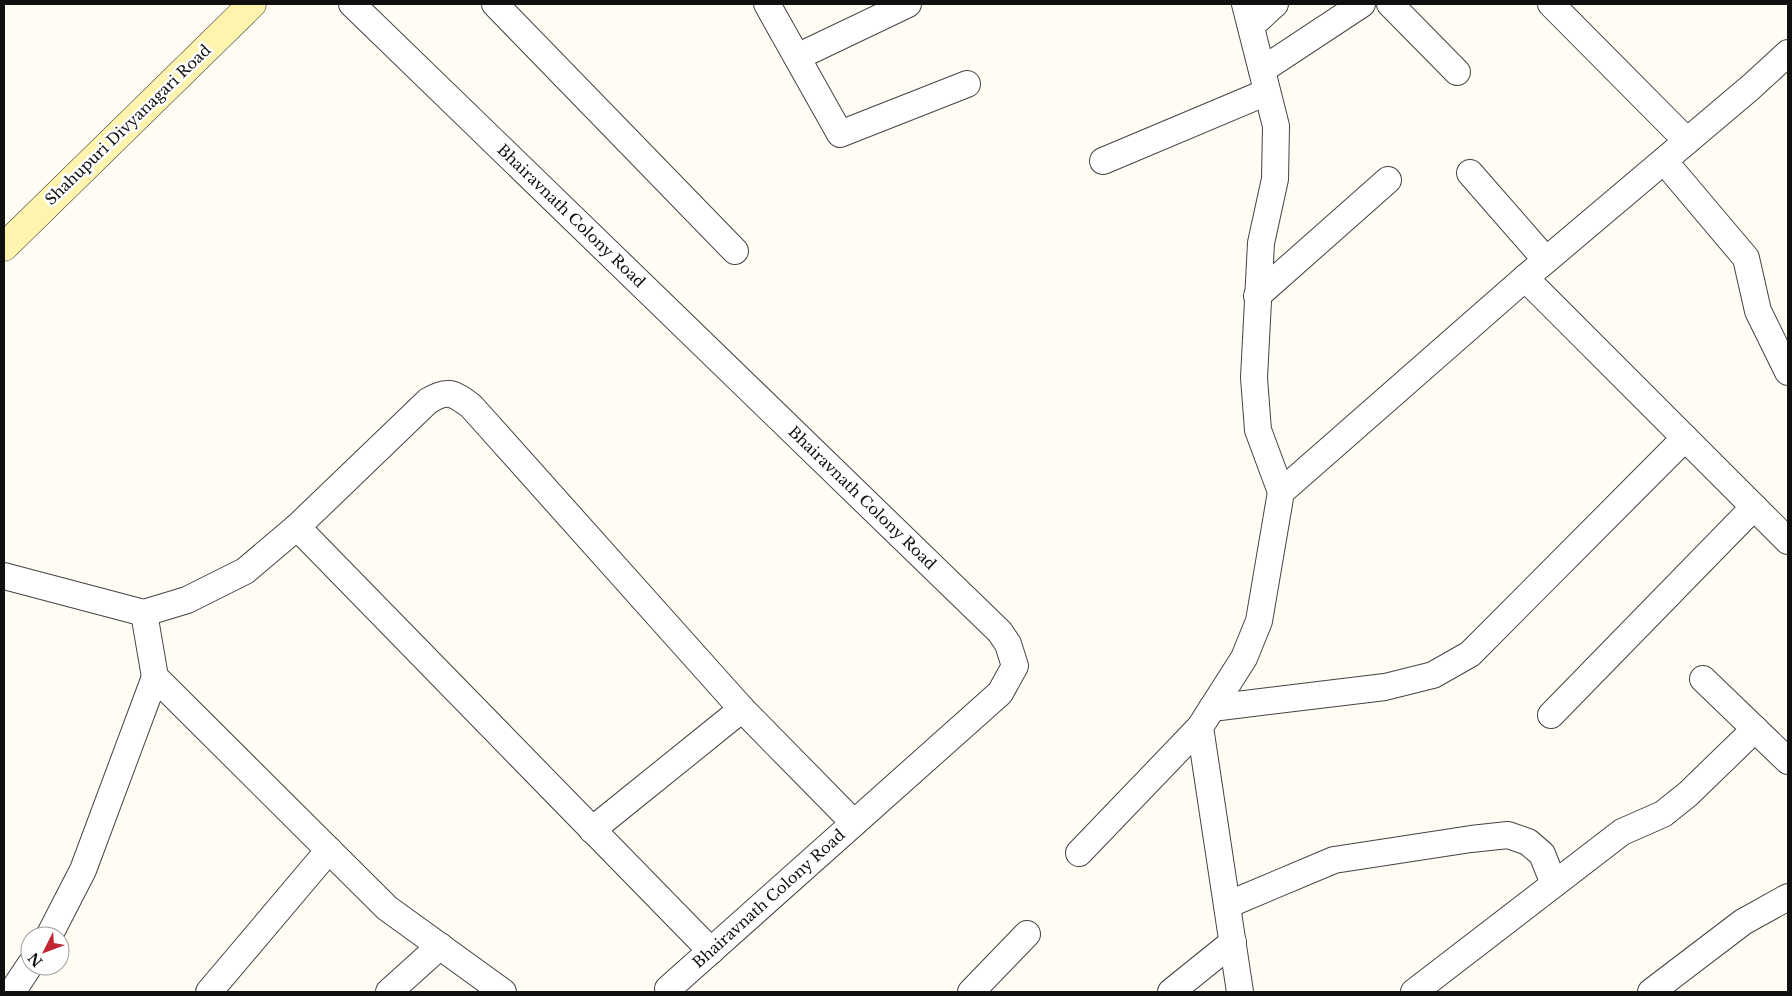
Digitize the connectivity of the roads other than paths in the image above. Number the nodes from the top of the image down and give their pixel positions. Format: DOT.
graph roads {
  1 [pos="252,4"];
  2 [pos="352,4"];
  3 [pos="494,4"];
  4 [pos="767,4"];
  5 [pos="908,4"];
  6 [pos="1275,4"];
  7 [pos="1362,4"];
  8 [pos="1390,4"];
  9 [pos="1551,4"];
  10 [pos="1248,15"];
  11 [pos="1788,53"];
  12 [pos="797,57"];
  13 [pos="1457,72"];
  14 [pos="1265,82"];
  15 [pos="966,84"];
  16 [pos="1687,141"];
  17 [pos="1103,160"];
  18 [pos="1664,161"];
  19 [pos="1470,173"];
  20 [pos="1388,180"];
  21 [pos="4,247"];
  22 [pos="735,252"];
  23 [pos="1546,260"];
  24 [pos="1525,278"];
  25 [pos="1257,296"];
  26 [pos="1788,372"];
  27 [pos="1685,438"];
  28 [pos="1280,492"];
  29 [pos="1754,508"];
  30 [pos="297,527"];
  31 [pos="1788,541"];
  32 [pos="4,576"];
  33 [pos="144,613"];
  34 [pos="155,677"];
  35 [pos="1703,679"];
  36 [pos="742,709"];
  37 [pos="1551,715"];
  38 [pos="1206,717"];
  39 [pos="1755,729"];
  40 [pos="1788,761"];
  41 [pos="854,823"];
  42 [pos="592,830"];
  43 [pos="329,850"];
  44 [pos="1078,853"];
  45 [pos="1554,884"];
  46 [pos="1788,897"];
  47 [pos="1227,905"];
  48 [pos="54,926"];
  49 [pos="1027,934"];
  50 [pos="1233,942"];
  51 [pos="440,946"];
  52 [pos="711,951"];
  53 [pos="23,976"];
  54 [pos="668,991"];
  55 [pos="12,992"];
  56 [pos="209,992"];
  57 [pos="389,992"];
  58 [pos="503,992"];
  59 [pos="971,992"];
  60 [pos="1171,992"];
  61 [pos="1240,992"];
  62 [pos="1414,992"];
  63 [pos="1651,992"];
  1 -- 21 [label="main road, Shahupuri Divyanagari Road"];
  2 -- 41 [label="street, Bhairavnath Colony Road"];
  3 -- 22 [label="street"];
  4 -- 12 [label="street"];
  5 -- 12 [label="street"];
  6 -- 10 [label="street"];
  7 -- 14 [label="street"];
  8 -- 13 [label="street"];
  9 -- 16 [label="street"];
  10 -- 14 [label="street"];
  11 -- 16 [label="street"];
  12 -- 15 [label="street"];
  14 -- 17 [label="street"];
  14 -- 25 [label="street"];
  16 -- 18 [label="street"];
  18 -- 23 [label="street"];
  18 -- 26 [label="street"];
  19 -- 23 [label="street"];
  20 -- 25 [label="street"];
  23 -- 24 [label="street"];
  24 -- 27 [label="street"];
  24 -- 28 [label="street"];
  25 -- 28 [label="street"];
  27 -- 29 [label="street"];
  27 -- 38 [label="street"];
  28 -- 38 [label="street"];
  29 -- 31 [label="street"];
  29 -- 37 [label="street"];
  30 -- 33 [label="street"];
  30 -- 36 [label="street"];
  30 -- 42 [label="street"];
  32 -- 33 [label="street"];
  33 -- 34 [label="street"];
  34 -- 43 [label="street"];
  34 -- 48 [label="street"];
  35 -- 39 [label="street"];
  36 -- 41 [label="street"];
  36 -- 42 [label="street"];
  38 -- 44 [label="street"];
  38 -- 47 [label="street"];
  39 -- 40 [label="street"];
  39 -- 45 [label="street"];
  41 -- 52 [label="street, Bhairavnath Colony Road"];
  42 -- 52 [label="street"];
  43 -- 51 [label="street"];
  43 -- 56 [label="street"];
  45 -- 47 [label="street"];
  45 -- 62 [label="street"];
  46 -- 63 [label="street"];
  47 -- 50 [label="street"];
  49 -- 59 [label="street"];
  50 -- 60 [label="street"];
  50 -- 61 [label="street"];
  51 -- 57 [label="street"];
  51 -- 58 [label="street"];
  52 -- 54 [label="street, Bhairavnath Colony Road"];
  53 -- 55 [label="street"];
}
